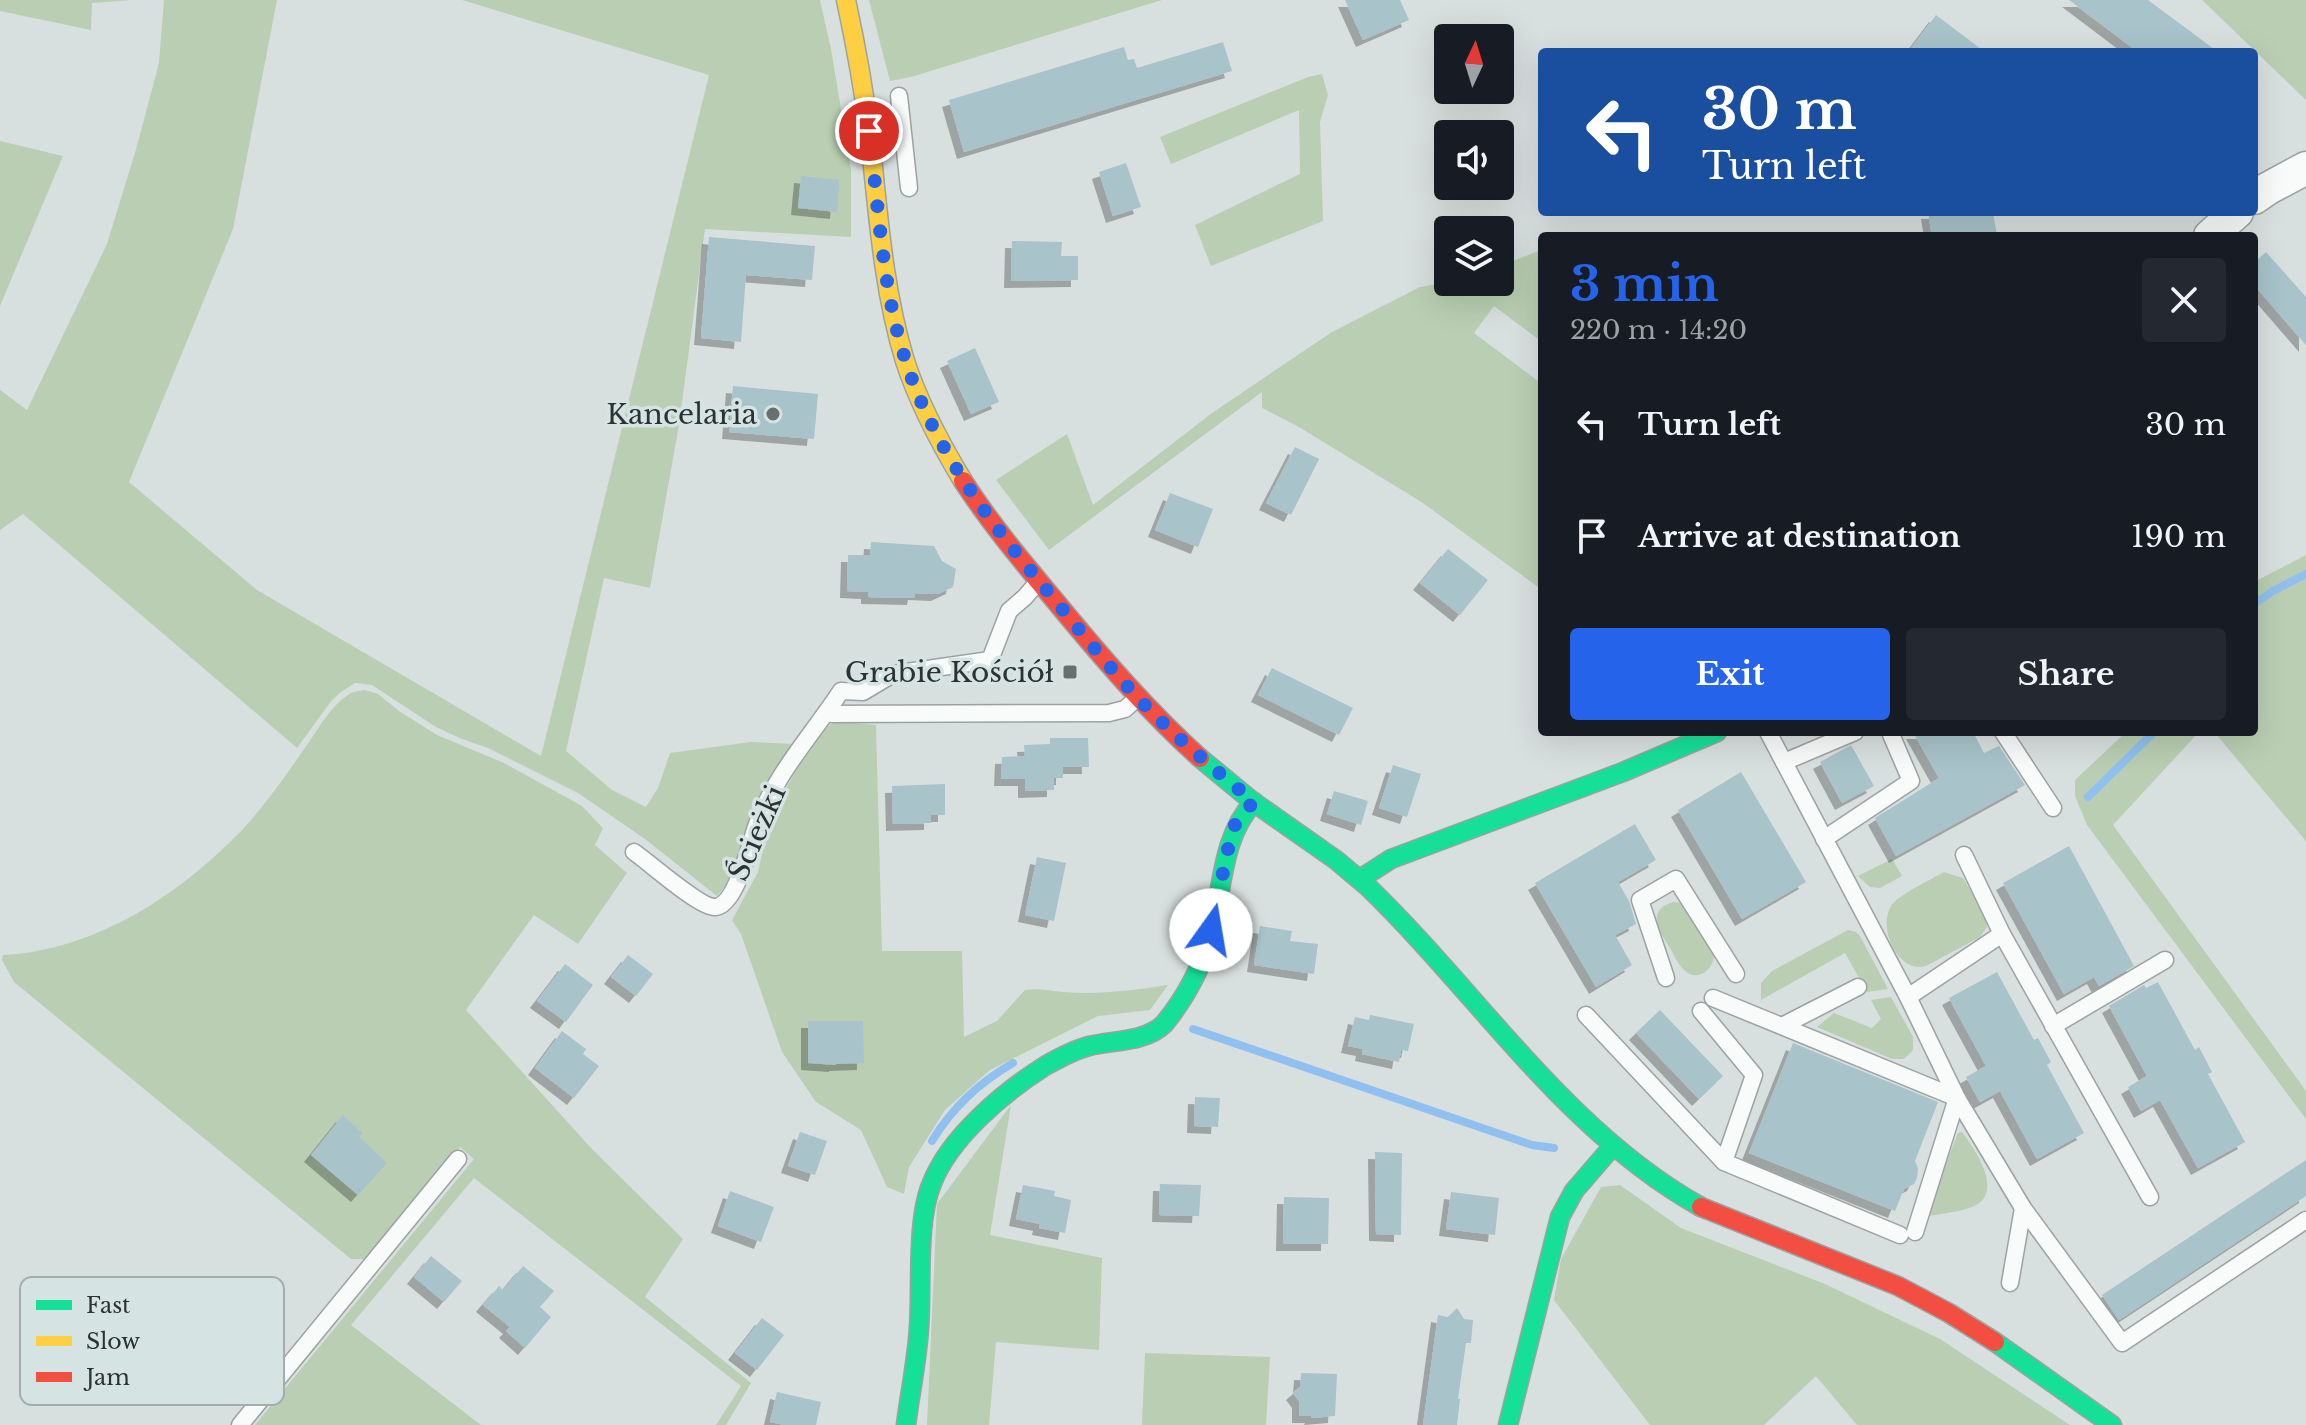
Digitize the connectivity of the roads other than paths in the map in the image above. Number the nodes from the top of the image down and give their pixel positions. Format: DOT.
graph roads {
  1 [pos="846,0"];
  2 [pos="899,96"];
  3 [pos="2306,168"];
  4 [pos="909,188"];
  5 [pos="2258,195"];
  6 [pos="2232,216"];
  7 [pos="2214,232"];
  8 [pos="1039,581"];
  9 [pos="1138,697"];
  10 [pos="826,714"];
  11 [pos="1708,736"];
  12 [pos="1770,736"];
  13 [pos="1846,736"];
  14 [pos="1892,736"];
  15 [pos="2006,736"];
  16 [pos="1784,762"];
  17 [pos="1254,802"];
  18 [pos="2053,808"];
  19 [pos="1824,839"];
  20 [pos="634,852"];
  21 [pos="1964,855"];
  22 [pos="1360,879"];
  23 [pos="2002,934"];
  24 [pos="2165,960"];
  25 [pos="1736,974"];
  26 [pos="1666,978"];
  27 [pos="1858,987"];
  28 [pos="1908,997"];
  29 [pos="1713,998"];
  30 [pos="1701,1011"];
  31 [pos="1586,1015"];
  32 [pos="1782,1026"];
  33 [pos="2053,1026"];
  34 [pos="1957,1098"];
  35 [pos="1612,1147"];
  36 [pos="458,1159"];
  37 [pos="1724,1162"];
  38 [pos="2150,1197"];
  39 [pos="2023,1208"];
  40 [pos="2306,1220"];
  41 [pos="2010,1283"];
  42 [pos="284,1371"];
  43 [pos="256,1405"];
  44 [pos="240,1425"];
  45 [pos="906,1425"];
  46 [pos="1508,1425"];
  47 [pos="2112,1425"];
  1 -- 8 [label="street"];
  2 -- 4 [label="lane"];
  3 -- 5 [label="street"];
  6 -- 7 [label="street"];
  8 -- 9 [label="street"];
  8 -- 10 [label="lane, Ścieżki"];
  9 -- 10 [label="lane"];
  9 -- 17 [label="street"];
  10 -- 20 [label="lane, Ścieżki"];
  11 -- 22 [label="street"];
  12 -- 16 [label="lane"];
  13 -- 16 [label="lane"];
  14 -- 19 [label="lane"];
  15 -- 18 [label="lane"];
  16 -- 19 [label="lane"];
  17 -- 22 [label="street"];
  17 -- 45 [label="street"];
  19 -- 28 [label="lane"];
  21 -- 23 [label="lane"];
  22 -- 35 [label="street"];
  23 -- 28 [label="lane"];
  23 -- 33 [label="lane"];
  24 -- 33 [label="lane"];
  25 -- 26 [label="lane"];
  27 -- 32 [label="lane"];
  28 -- 34 [label="lane"];
  29 -- 32 [label="lane"];
  30 -- 37 [label="lane"];
  31 -- 37 [label="lane"];
  32 -- 34 [label="lane"];
  33 -- 38 [label="lane"];
  34 -- 37 [label="lane"];
  34 -- 39 [label="lane"];
  35 -- 46 [label="street"];
  35 -- 47 [label="street"];
  36 -- 42 [label="lane"];
  39 -- 40 [label="lane"];
  39 -- 41 [label="lane"];
  43 -- 44 [label="lane"];
}
